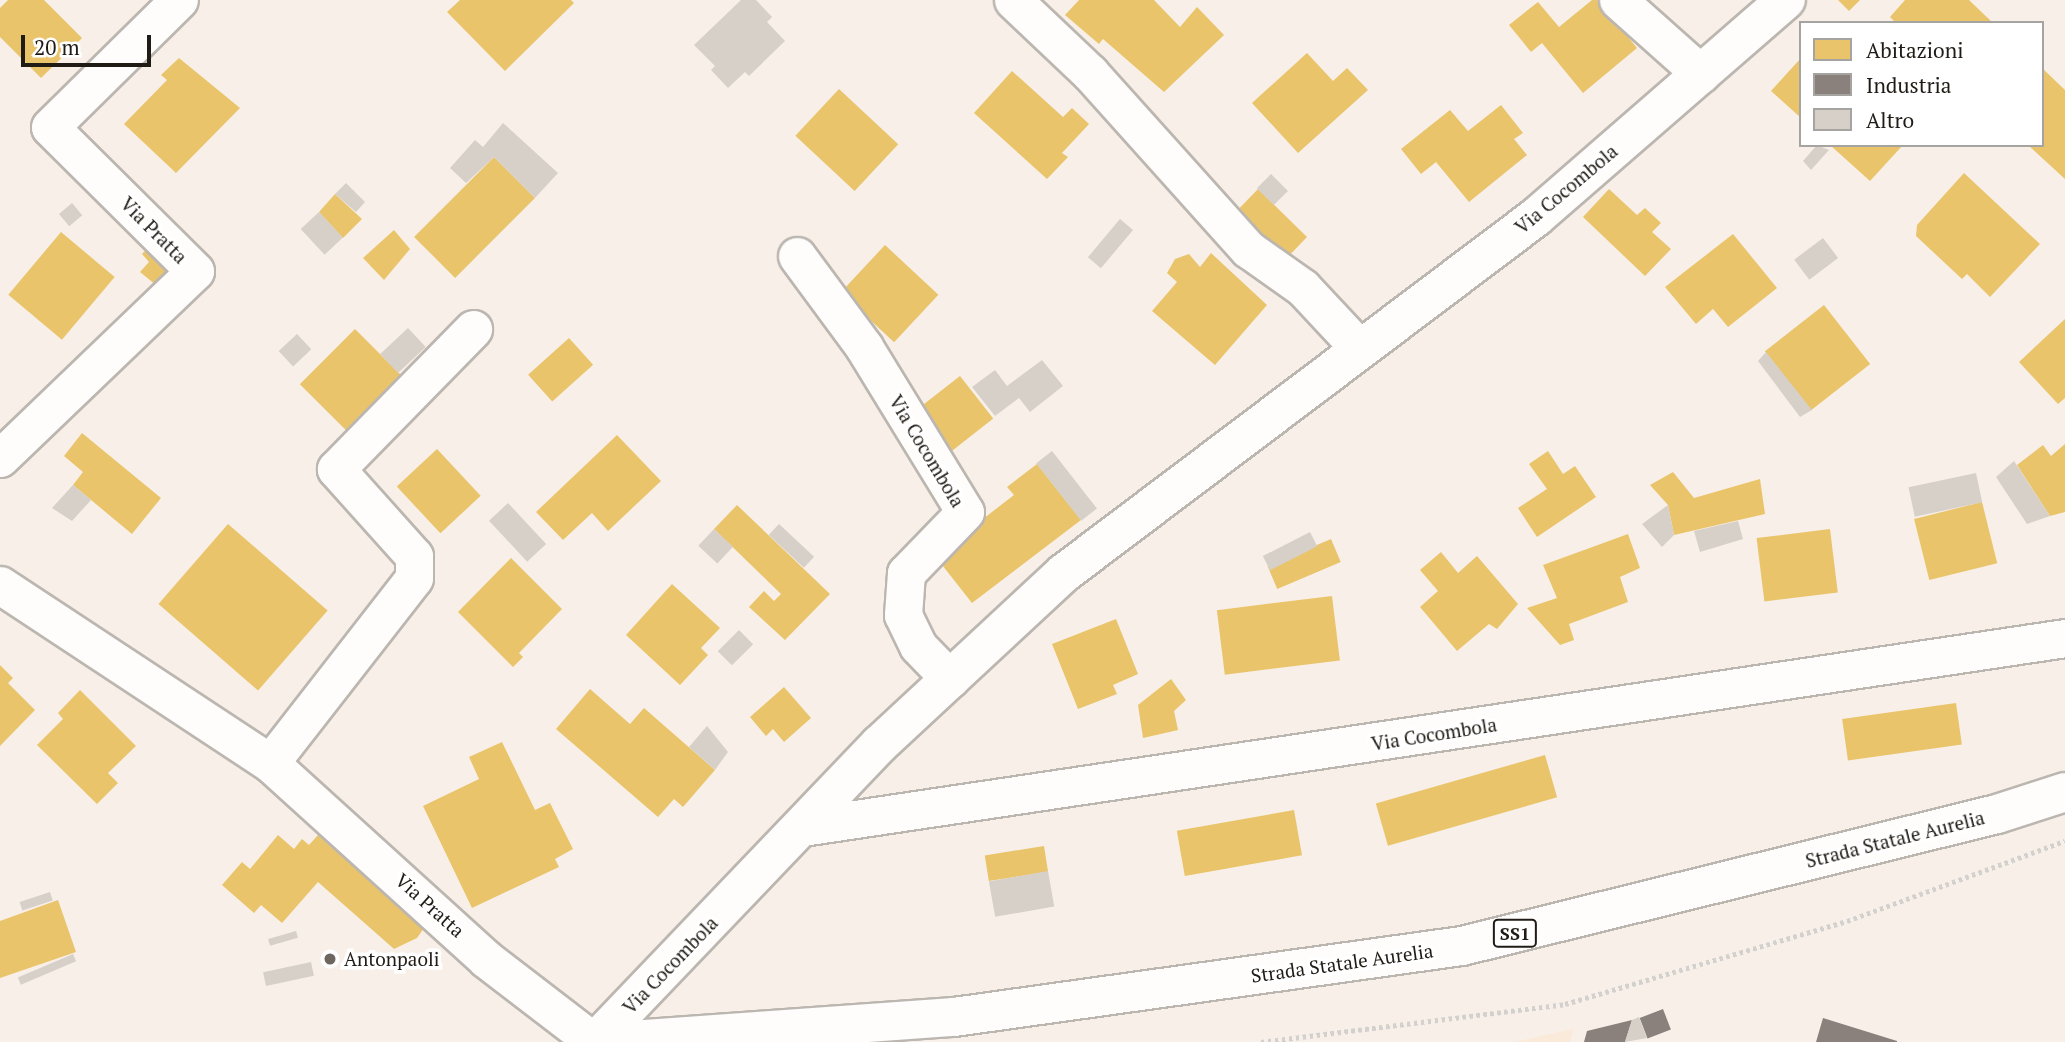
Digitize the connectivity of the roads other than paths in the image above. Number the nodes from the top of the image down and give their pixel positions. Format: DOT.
graph roads {
  1 [pos="179,0"];
  2 [pos="1013,0"];
  3 [pos="1618,0"];
  4 [pos="1786,0"];
  5 [pos="1701,74"];
  6 [pos="797,256"];
  7 [pos="473,329"];
  8 [pos="1359,348"];
  9 [pos="0,458"];
  10 [pos="0,585"];
  11 [pos="2065,638"];
  12 [pos="950,679"];
  13 [pos="270,763"];
  14 [pos="2065,792"];
  15 [pos="802,827"];
  16 [pos="940,1029"];
  17 [pos="594,1042"];
  18 [pos="603,1042"];
  1 -- 9 [label="street, Via Pratta"];
  2 -- 8 [label="street"];
  3 -- 5 [label="street"];
  4 -- 5 [label="street, Via Cocombola"];
  5 -- 8 [label="street, Via Cocombola"];
  6 -- 12 [label="street, Via Cocombola"];
  7 -- 13 [label="street"];
  8 -- 12 [label="street, Via Cocombola"];
  10 -- 13 [label="street, Via Pratta"];
  11 -- 15 [label="street, Via Cocombola"];
  12 -- 15 [label="street, Via Cocombola"];
  13 -- 17 [label="street, Via Pratta"];
  14 -- 16 [label="street, Strada Statale Aurelia / SS1"];
  15 -- 17 [label="street, Via Cocombola"];
  16 -- 18 [label="street, Strada Statale Aurelia / SS1"];
}
